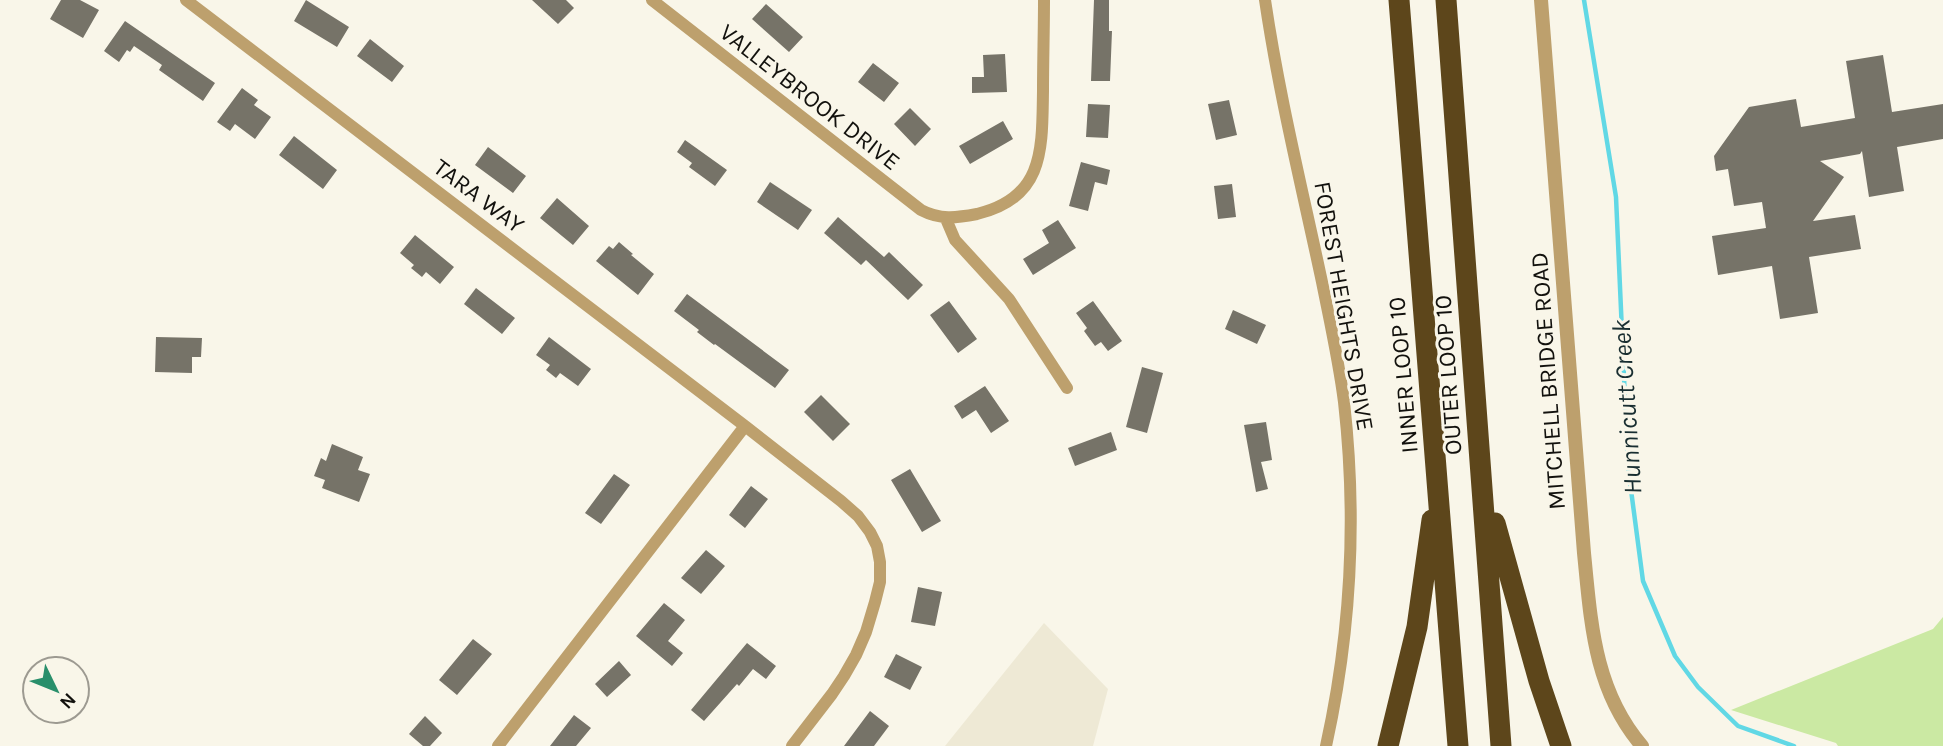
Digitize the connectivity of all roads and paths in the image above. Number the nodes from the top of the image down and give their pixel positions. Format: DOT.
graph roads {
  1 [pos="186,0"];
  2 [pos="652,0"];
  3 [pos="1044,0"];
  4 [pos="1265,0"];
  5 [pos="1399,0"];
  6 [pos="1446,0"];
  7 [pos="1541,0"];
  8 [pos="946,219"];
  9 [pos="1067,388"];
  10 [pos="745,426"];
  11 [pos="1438,479"];
  12 [pos="1482,480"];
  13 [pos="498,746"];
  14 [pos="792,746"];
  15 [pos="1326,746"];
  16 [pos="1388,746"];
  17 [pos="1458,746"];
  18 [pos="1502,746"];
  19 [pos="1561,746"];
  20 [pos="1642,746"];
  1 -- 10 [label="street, TARA WAY"];
  2 -- 8 [label="street, VALLEYBROOK DRIVE"];
  3 -- 8 [label="street"];
  4 -- 15 [label="street, FOREST HEIGHTS DRIVE"];
  5 -- 11 [label="highway, INNER LOOP 10"];
  6 -- 12 [label="highway, OUTER LOOP 10"];
  7 -- 20 [label="street, MITCHELL BRIDGE ROAD"];
  8 -- 9 [label="street"];
  10 -- 13 [label="street"];
  10 -- 14 [label="street, TARA WAY"];
  11 -- 16 [label="highway"];
  11 -- 17 [label="highway, INNER LOOP 10"];
  12 -- 18 [label="highway, OUTER LOOP 10"];
  12 -- 19 [label="highway"];
}
